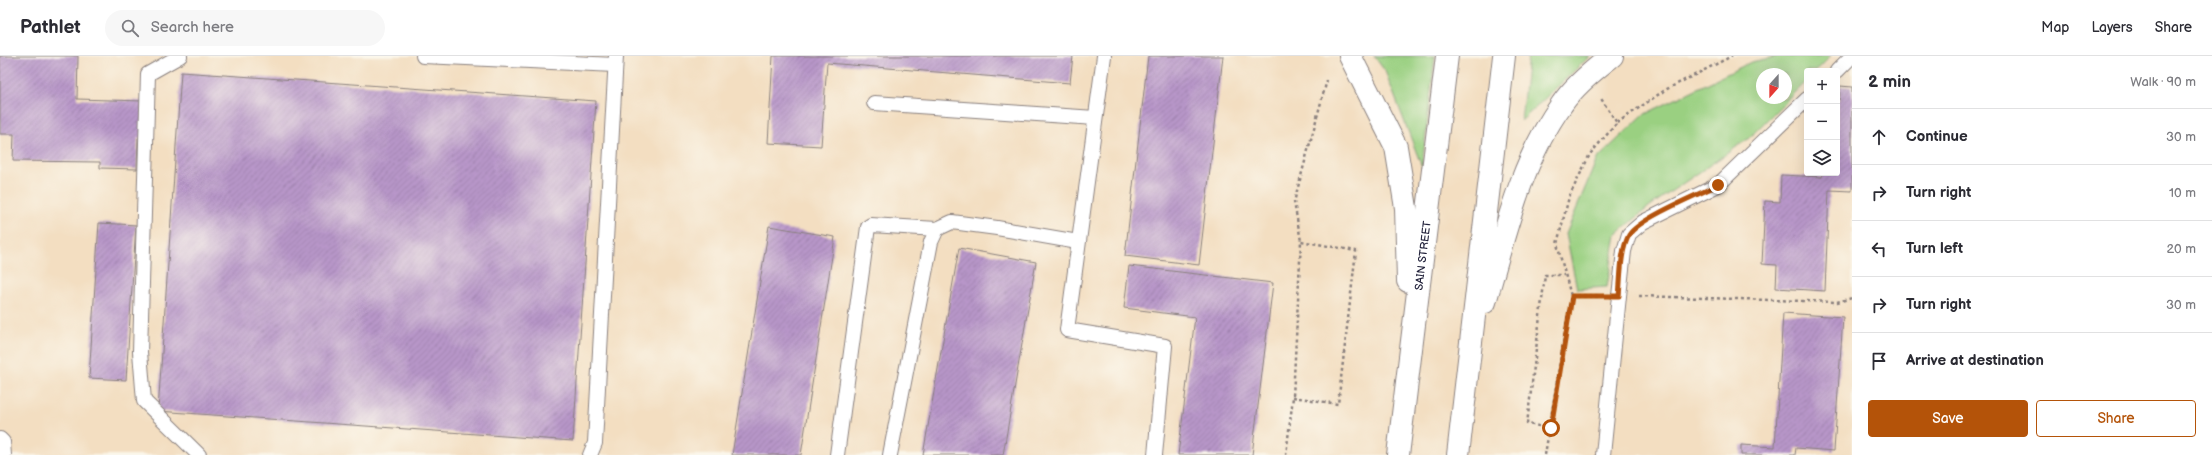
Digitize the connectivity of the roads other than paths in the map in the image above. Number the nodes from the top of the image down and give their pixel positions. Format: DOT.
graph roads {
  1 [pos="180,56"];
  2 [pos="423,56"];
  3 [pos="1104,56"];
  4 [pos="1350,56"];
  5 [pos="1447,56"];
  6 [pos="1504,56"];
  7 [pos="1612,56"];
  8 [pos="1852,56"];
  9 [pos="616,61"];
  10 [pos="1840,68"];
  11 [pos="874,103"];
  12 [pos="1804,103"];
  13 [pos="1095,118"];
  14 [pos="937,229"];
  15 [pos="1078,242"];
  16 [pos="1409,355"];
  17 [pos="1468,358"];
  18 [pos="0,439"];
  19 [pos="4,455"];
  20 [pos="199,455"];
  21 [pos="590,455"];
  22 [pos="837,455"];
  23 [pos="890,455"];
  24 [pos="1155,455"];
  25 [pos="1398,455"];
  26 [pos="1458,455"];
  27 [pos="1603,455"];
  1 -- 20 [label="lane"];
  2 -- 9 [label="lane"];
  3 -- 13 [label="lane"];
  4 -- 16 [label="main road"];
  5 -- 16 [label="main road, SAIN STREET"];
  6 -- 17 [label="main road"];
  7 -- 17 [label="main road"];
  8 -- 10 [label="lane"];
  9 -- 21 [label="lane"];
  11 -- 13 [label="lane"];
  12 -- 27 [label="lane"];
  13 -- 15 [label="lane"];
  14 -- 15 [label="lane"];
  14 -- 22 [label="lane"];
  14 -- 23 [label="lane"];
  15 -- 24 [label="lane"];
  16 -- 25 [label="main road, SAIN STREET"];
  17 -- 26 [label="main road"];
  18 -- 19 [label="lane"];
}
